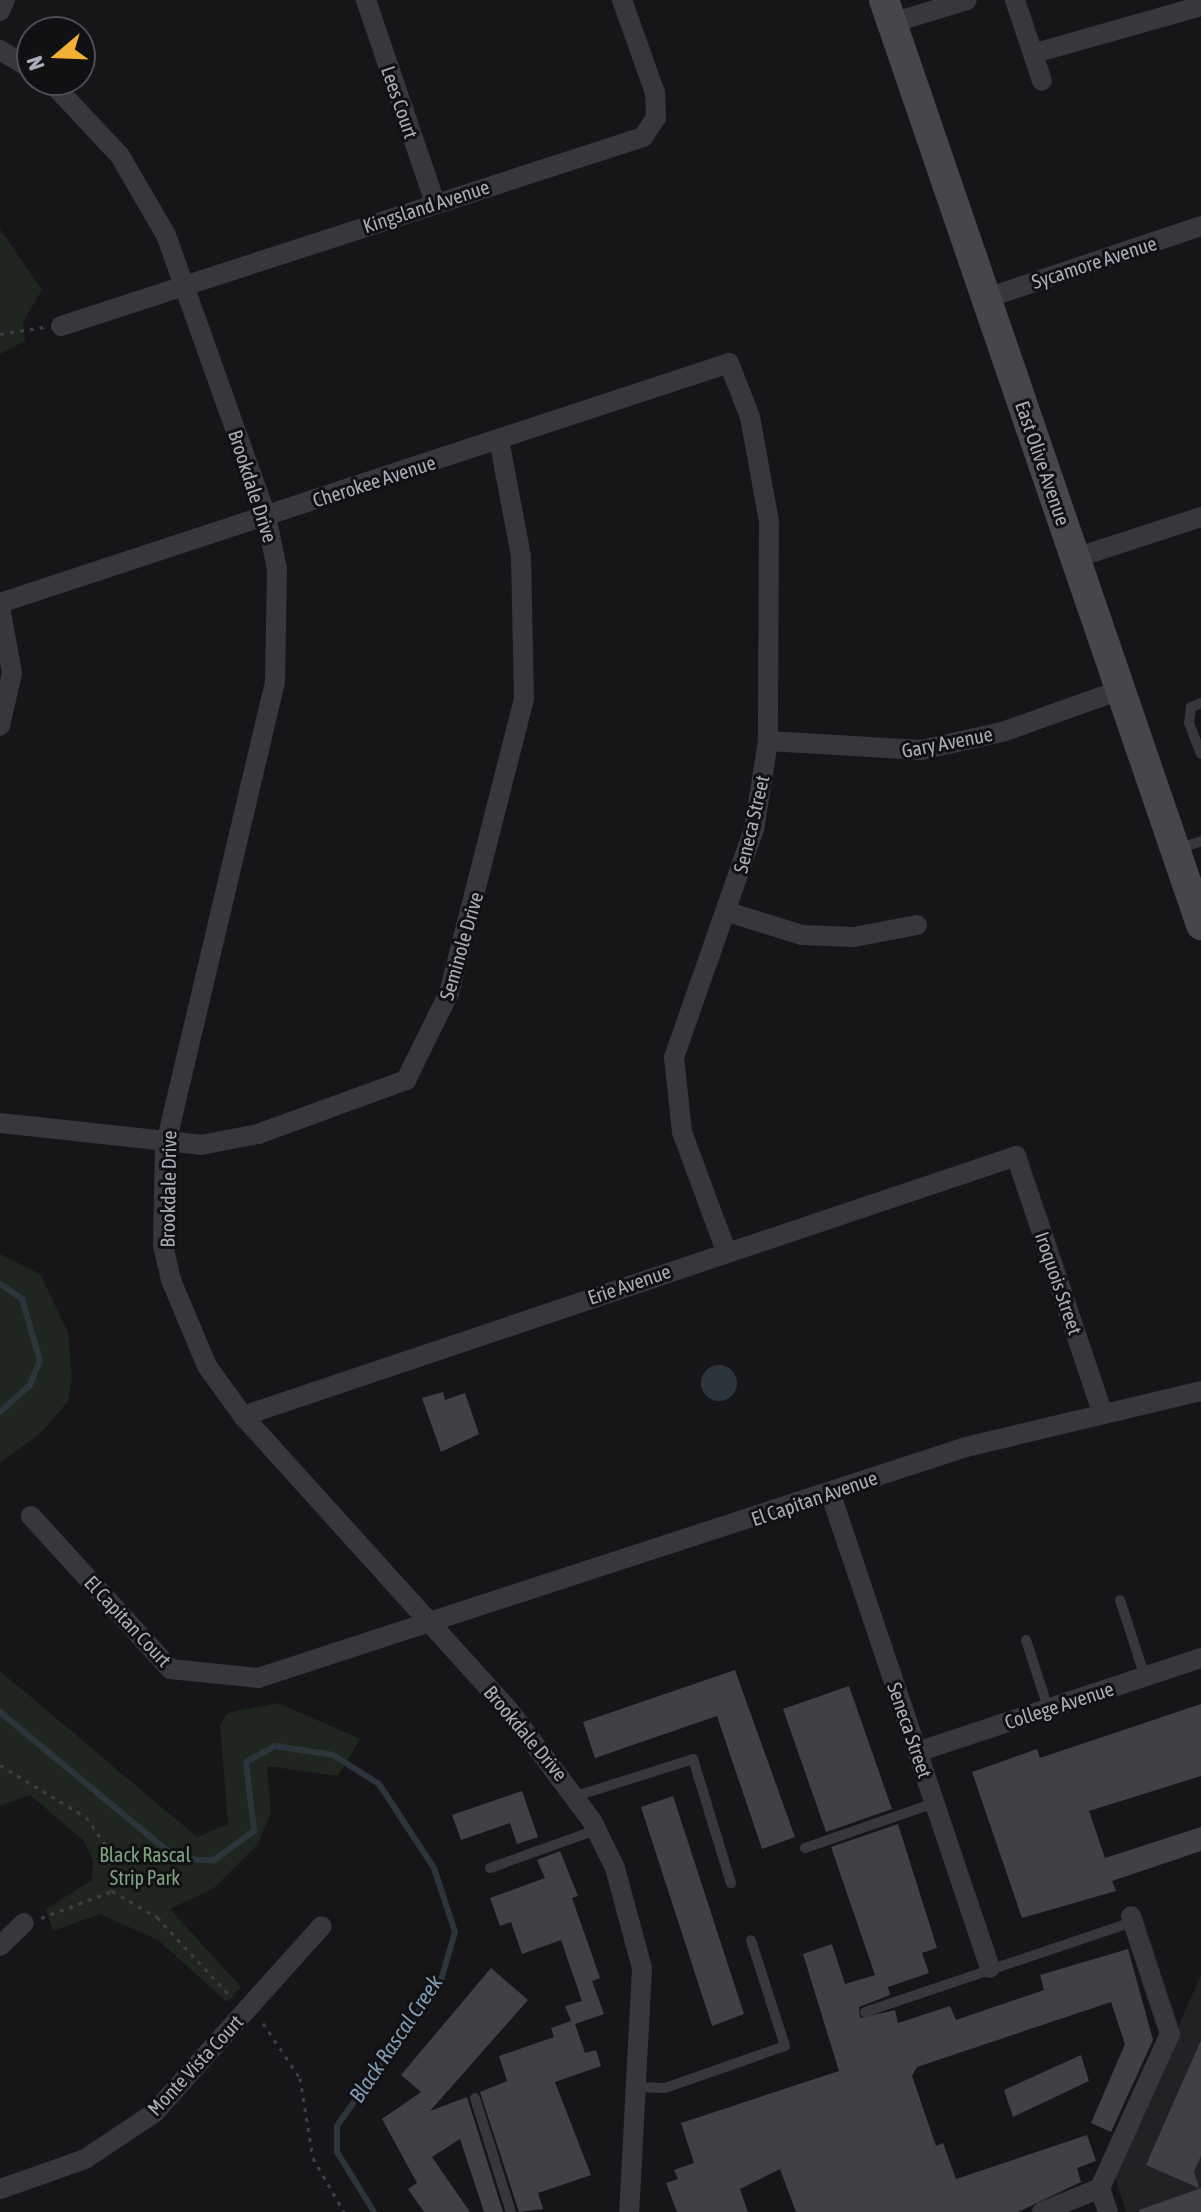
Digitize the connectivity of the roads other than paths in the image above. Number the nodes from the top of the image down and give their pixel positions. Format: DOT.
graph roads {
  1 [pos="5,0"];
  2 [pos="366,0"];
  3 [pos="622,0"];
  4 [pos="967,0"];
  5 [pos="1015,0"];
  6 [pos="1201,6"];
  7 [pos="0,11"];
  8 [pos="888,12"];
  9 [pos="1035,53"];
  10 [pos="1042,81"];
  11 [pos="64,96"];
  12 [pos="435,203"];
  13 [pos="1201,226"];
  14 [pos="187,285"];
  15 [pos="987,298"];
  16 [pos="61,326"];
  17 [pos="738,380"];
  18 [pos="499,440"];
  19 [pos="266,516"];
  20 [pos="1201,517"];
  21 [pos="1075,558"];
  22 [pos="0,605"];
  23 [pos="1120,690"];
  24 [pos="1201,703"];
  25 [pos="0,726"];
  26 [pos="768,741"];
  27 [pos="1201,754"];
  28 [pos="1188,845"];
  29 [pos="728,912"];
  30 [pos="917,925"];
  31 [pos="1201,925"];
  32 [pos="0,1123"];
  33 [pos="165,1147"];
  34 [pos="1016,1156"];
  35 [pos="726,1251"];
  36 [pos="1201,1391"];
  37 [pos="1102,1411"];
  38 [pos="243,1416"];
  39 [pos="830,1492"];
  40 [pos="31,1516"];
  41 [pos="1120,1600"];
  42 [pos="432,1626"];
  43 [pos="1026,1640"];
  44 [pos="1201,1658"];
  45 [pos="1145,1677"];
  46 [pos="1048,1708"];
  47 [pos="917,1752"];
  48 [pos="576,1796"];
  49 [pos="934,1803"];
  50 [pos="596,1830"];
  51 [pos="805,1848"];
  52 [pos="490,1868"];
  53 [pos="731,1883"];
  54 [pos="1132,1919"];
  55 [pos="24,1923"];
  56 [pos="322,1926"];
  57 [pos="751,1940"];
  58 [pos="0,1946"];
  59 [pos="990,1968"];
  60 [pos="865,2012"];
  61 [pos="638,2087"];
  62 [pos="475,2098"];
  63 [pos="1100,2188"];
  64 [pos="0,2189"];
  65 [pos="511,2212"];
  66 [pos="629,2212"];
  67 [pos="1042,2212"];
  68 [pos="1108,2212"];
  1 -- 7 [label="street"];
  2 -- 12 [label="street, Lees Court"];
  3 -- 12 [label="street, Kingsland Avenue"];
  4 -- 8 [label="street"];
  5 -- 9 [label="street"];
  6 -- 9 [label="street"];
  8 -- 15 [label="main road, East Olive Avenue"];
  9 -- 10 [label="street"];
  11 -- 14 [label="street, Brookdale Drive"];
  12 -- 14 [label="street, Kingsland Avenue"];
  13 -- 15 [label="street, Sycamore Avenue"];
  14 -- 16 [label="street, Kingsland Avenue"];
  14 -- 19 [label="street, Brookdale Drive"];
  15 -- 21 [label="main road, East Olive Avenue"];
  17 -- 18 [label="street, Cherokee Avenue"];
  17 -- 26 [label="street, Seneca Street"];
  18 -- 19 [label="street, Cherokee Avenue"];
  18 -- 33 [label="street, Seminole Drive"];
  19 -- 22 [label="street, Cherokee Avenue"];
  19 -- 33 [label="street, Brookdale Drive"];
  20 -- 21 [label="street"];
  21 -- 23 [label="main road, East Olive Avenue"];
  22 -- 25 [label="street"];
  23 -- 26 [label="street, Gary Avenue"];
  23 -- 28 [label="main road, East Olive Avenue"];
  24 -- 27 [label="lane"];
  26 -- 29 [label="street, Seneca Street"];
  28 -- 31 [label="main road, East Olive Avenue"];
  29 -- 30 [label="street"];
  29 -- 35 [label="street, Seneca Street"];
  32 -- 33 [label="street, Seminole Drive"];
  33 -- 38 [label="street, Brookdale Drive"];
  34 -- 35 [label="street, Erie Avenue"];
  34 -- 37 [label="street, Iroquois Street"];
  35 -- 38 [label="street, Erie Avenue"];
  36 -- 37 [label="street, El Capitan Avenue"];
  37 -- 39 [label="street, El Capitan Avenue"];
  38 -- 42 [label="street, Brookdale Drive"];
  39 -- 42 [label="street, El Capitan Avenue"];
  39 -- 47 [label="street, Seneca Street"];
  40 -- 42 [label="street, El Capitan Court"];
  41 -- 45 [label="lane"];
  42 -- 48 [label="street, Brookdale Drive"];
  43 -- 46 [label="lane"];
  44 -- 45 [label="street, College Avenue"];
  45 -- 46 [label="street, College Avenue"];
  46 -- 47 [label="street, College Avenue"];
  47 -- 49 [label="street, Seneca Street"];
  48 -- 50 [label="street, Brookdale Drive"];
  48 -- 53 [label="lane"];
  49 -- 51 [label="lane"];
  49 -- 59 [label="street, Seneca Street"];
  50 -- 52 [label="lane"];
  50 -- 61 [label="street, Brookdale Drive"];
  54 -- 59 [label="lane"];
  54 -- 63 [label="street"];
  55 -- 58 [label="street"];
  56 -- 64 [label="street, Monte Vista Court"];
  57 -- 61 [label="lane"];
  59 -- 60 [label="lane"];
  61 -- 66 [label="street, Brookdale Drive"];
  62 -- 65 [label="lane"];
  63 -- 67 [label="street"];
  63 -- 68 [label="street"];
}
